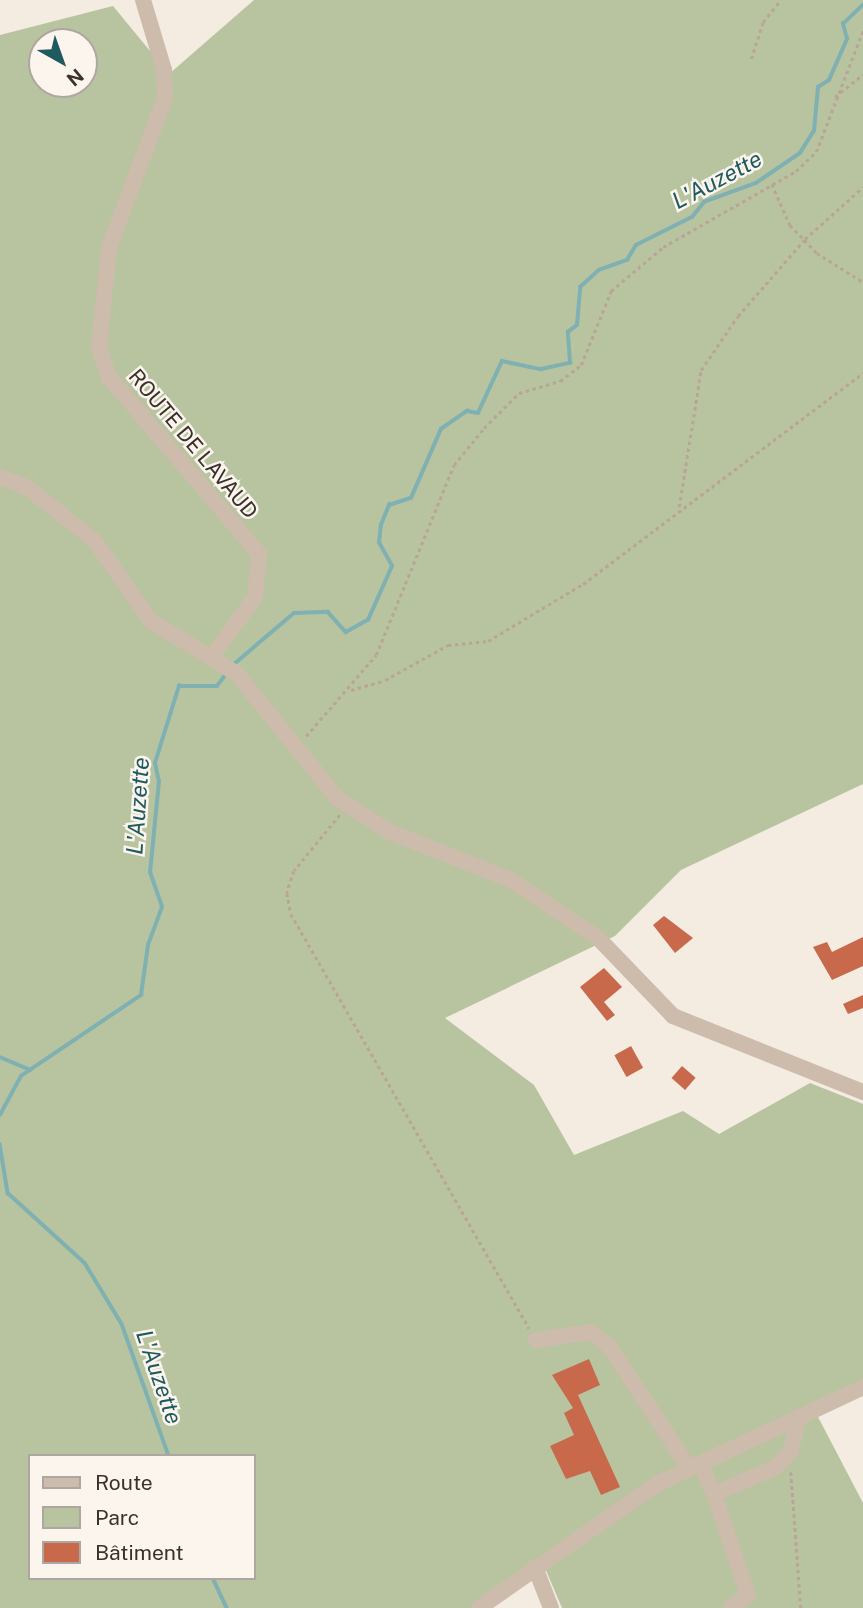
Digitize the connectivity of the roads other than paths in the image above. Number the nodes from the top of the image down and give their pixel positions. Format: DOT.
graph roads {
  1 [pos="143,0"];
  2 [pos="0,477"];
  3 [pos="216,660"];
  4 [pos="863,1092"];
  5 [pos="536,1340"];
  6 [pos="863,1387"];
  7 [pos="798,1417"];
  8 [pos="695,1465"];
  9 [pos="714,1494"];
  10 [pos="535,1567"];
  11 [pos="502,1601"];
  12 [pos="480,1608"];
  13 [pos="551,1608"];
  14 [pos="731,1608"];
  1 -- 3 [label="street, ROUTE DE LAVAUD"];
  2 -- 3 [label="street"];
  3 -- 4 [label="street"];
  5 -- 8 [label="street"];
  6 -- 7 [label="street"];
  7 -- 8 [label="street"];
  7 -- 9 [label="street"];
  8 -- 9 [label="street"];
  8 -- 10 [label="street"];
  9 -- 14 [label="street"];
  10 -- 11 [label="street"];
  10 -- 13 [label="street"];
  11 -- 12 [label="street"];
}
